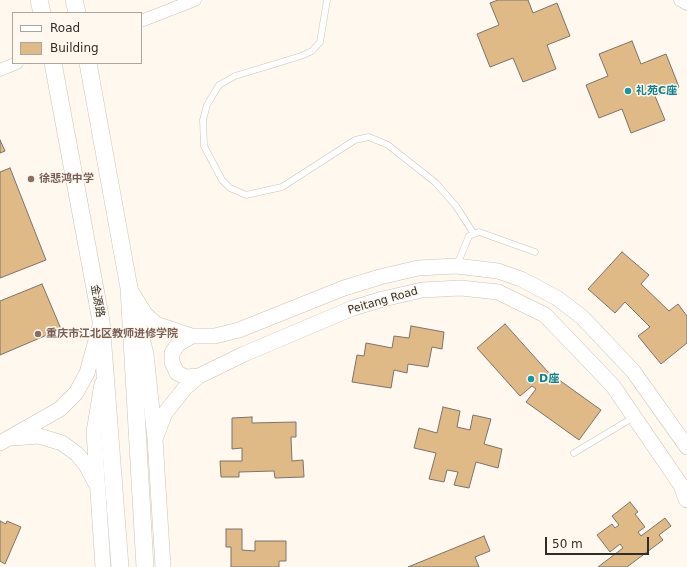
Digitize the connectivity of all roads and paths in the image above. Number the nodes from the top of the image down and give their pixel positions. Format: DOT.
graph roads {
  1 [pos="39,0"];
  2 [pos="74,0"];
  3 [pos="195,0"];
  4 [pos="327,0"];
  5 [pos="680,0"];
  6 [pos="687,4"];
  7 [pos="42,12"];
  8 [pos="77,12"];
  9 [pos="142,21"];
  10 [pos="15,64"];
  11 [pos="53,64"];
  12 [pos="88,64"];
  13 [pos="0,70"];
  14 [pos="474,234"];
  15 [pos="535,252"];
  16 [pos="456,266"];
  17 [pos="129,288"];
  18 [pos="101,321"];
  19 [pos="192,336"];
  20 [pos="105,369"];
  21 [pos="199,376"];
  22 [pos="634,417"];
  23 [pos="155,439"];
  24 [pos="5,440"];
  25 [pos="687,447"];
  26 [pos="574,453"];
  27 [pos="97,487"];
  28 [pos="686,494"];
  29 [pos="103,567"];
  30 [pos="120,567"];
  31 [pos="145,567"];
  32 [pos="163,567"];
  1 -- 7 [label="main road"];
  2 -- 8 [label="main road"];
  3 -- 9 [label="street"];
  4 -- 14 [label="lane"];
  5 -- 6 [label="street"];
  10 -- 13 [label="street"];
  11 -- 18 [label="main road, 金源路"];
  12 -- 17 [label="main road"];
  14 -- 15 [label="lane"];
  14 -- 16 [label="lane"];
  16 -- 19 [label="street, Peitang Road"];
  16 -- 25 [label="street, Peitang Road"];
  17 -- 19 [label="street, Peitang Road"];
  17 -- 23 [label="street"];
  17 -- 31 [label="main road"];
  18 -- 20 [label="main road, 金源路"];
  18 -- 24 [label="street"];
  19 -- 21 [label="street"];
  20 -- 27 [label="street"];
  20 -- 30 [label="main road, 金源路"];
  21 -- 22 [label="street, Peitang Road"];
  21 -- 23 [label="street, Peitang Road"];
  22 -- 26 [label="lane"];
  22 -- 28 [label="street, Peitang Road"];
  23 -- 32 [label="street"];
  24 -- 27 [label="street"];
  27 -- 29 [label="street"];
}
